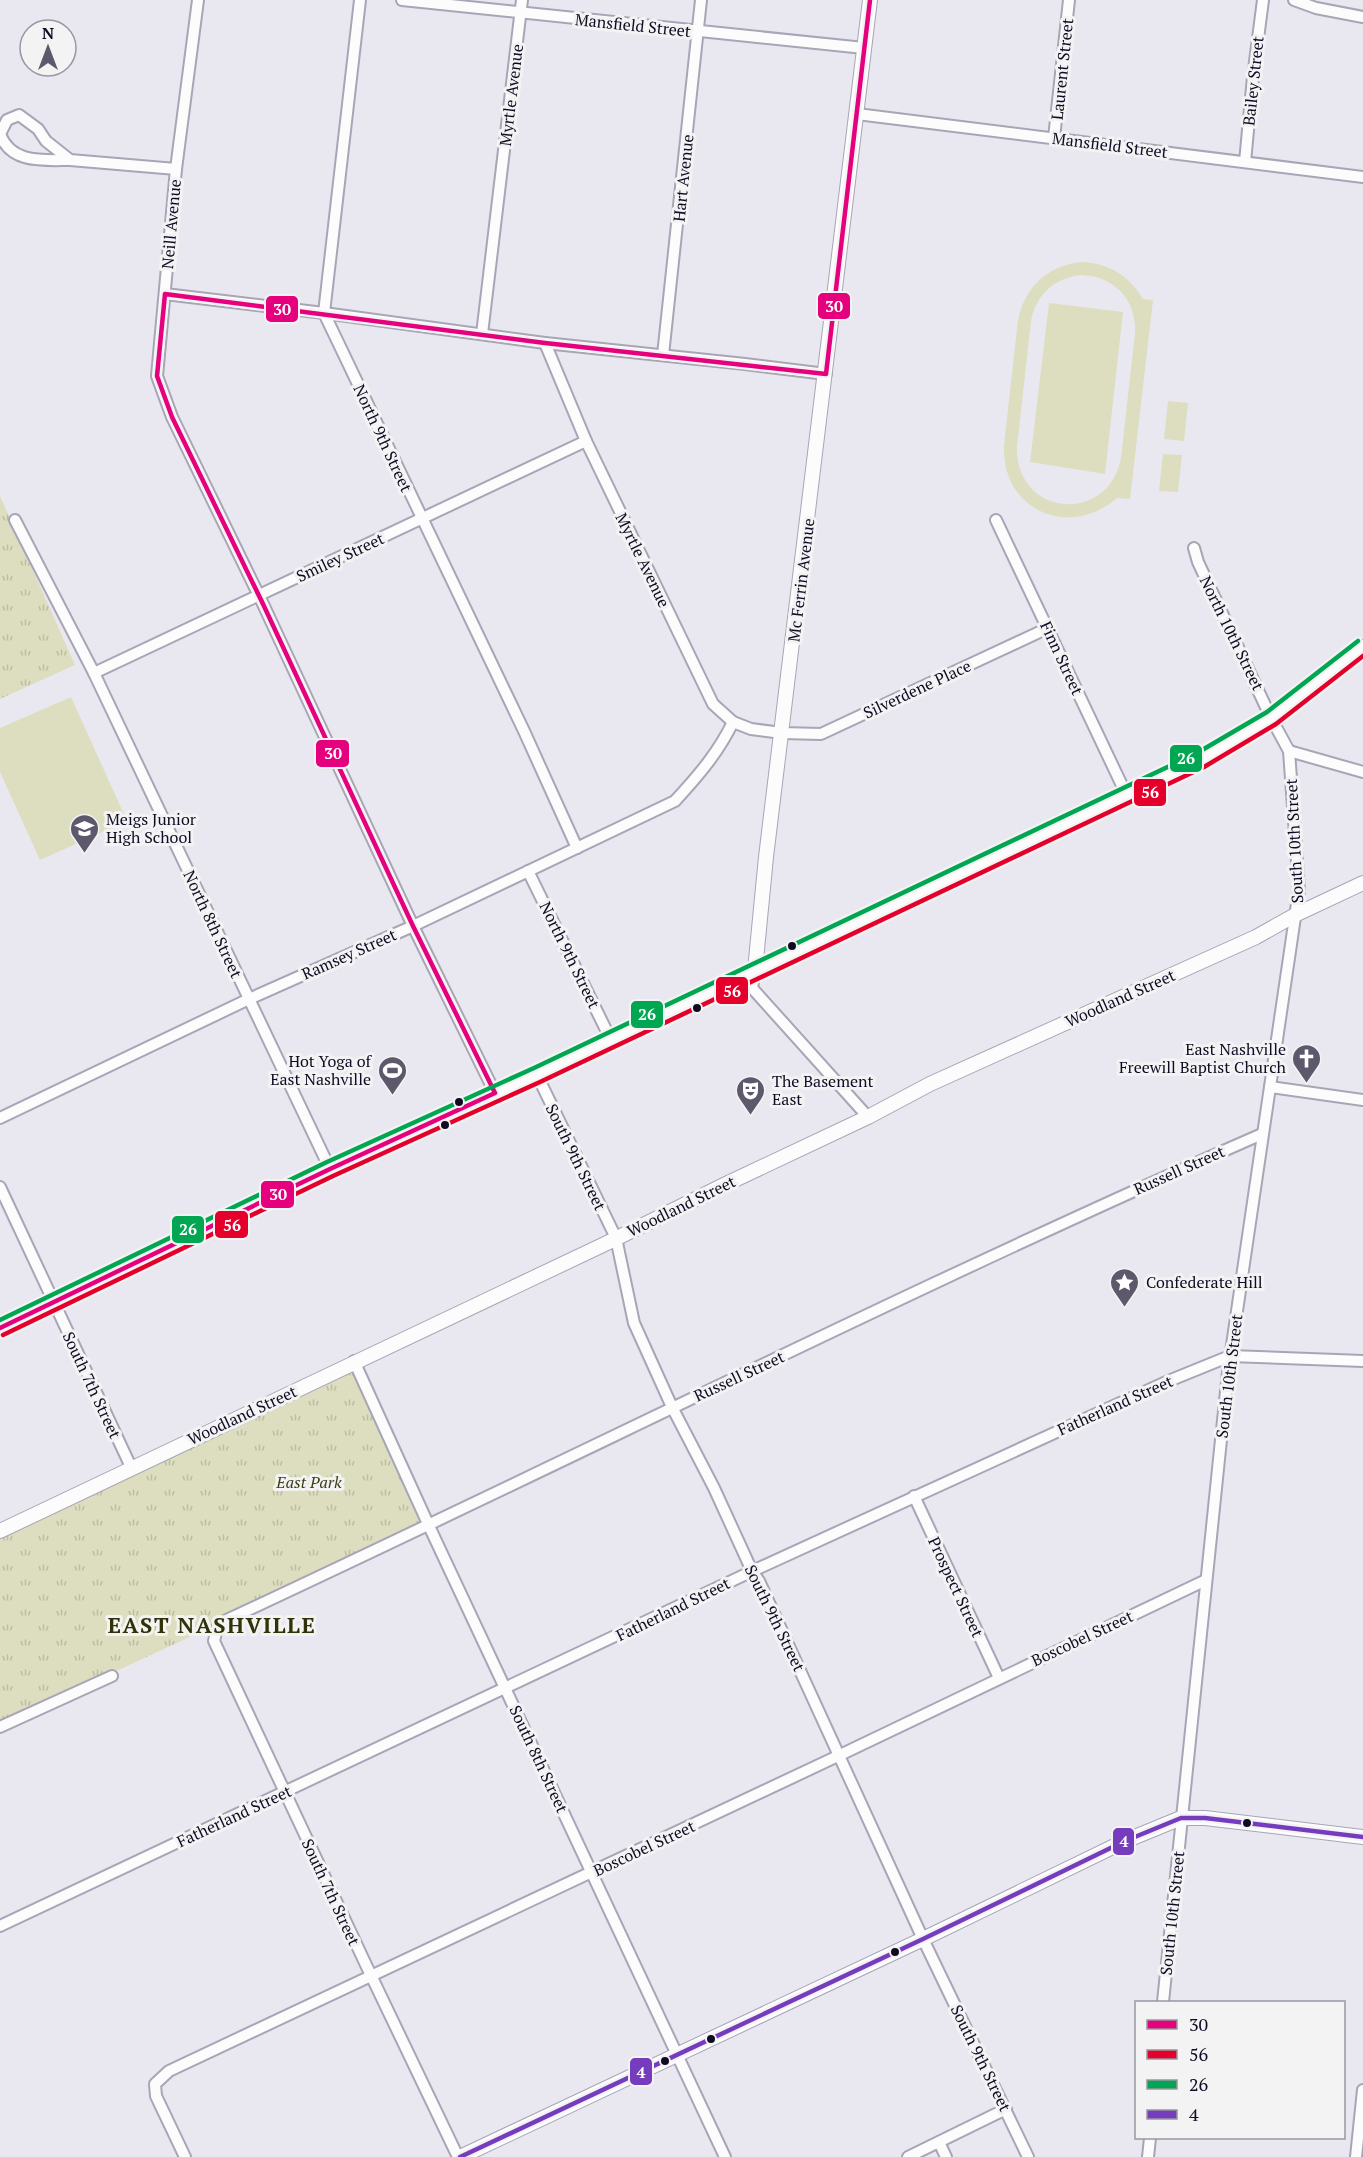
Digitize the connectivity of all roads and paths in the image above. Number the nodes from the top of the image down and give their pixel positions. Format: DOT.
graph roads {
  1 [pos="198,0"];
  2 [pos="360,0"];
  3 [pos="402,0"];
  4 [pos="522,0"];
  5 [pos="701,0"];
  6 [pos="870,0"];
  7 [pos="1070,0"];
  8 [pos="1263,0"];
  9 [pos="1294,0"];
  10 [pos="520,14"];
  11 [pos="1363,17"];
  12 [pos="698,32"];
  13 [pos="864,48"];
  14 [pos="857,114"];
  15 [pos="1054,138"];
  16 [pos="70,160"];
  17 [pos="1245,162"];
  18 [pos="176,169"];
  19 [pos="1363,177"];
  20 [pos="165,294"];
  21 [pos="324,313"];
  22 [pos="482,334"];
  23 [pos="545,343"];
  24 [pos="663,355"];
  25 [pos="826,374"];
  26 [pos="586,441"];
  27 [pos="421,518"];
  28 [pos="15,520"];
  29 [pos="996,520"];
  30 [pos="1194,548"];
  31 [pos="258,595"];
  32 [pos="1048,628"];
  33 [pos="1363,647"];
  34 [pos="94,673"];
  35 [pos="1271,718"];
  36 [pos="733,722"];
  37 [pos="782,733"];
  38 [pos="1289,751"];
  39 [pos="1363,772"];
  40 [pos="1127,796"];
  41 [pos="577,848"];
  42 [pos="528,871"];
  43 [pos="1363,883"];
  44 [pos="1297,914"];
  45 [pos="413,926"];
  46 [pos="755,970"];
  47 [pos="249,999"];
  48 [pos="610,1040"];
  49 [pos="537,1075"];
  50 [pos="1270,1087"];
  51 [pos="495,1094"];
  52 [pos="1363,1100"];
  53 [pos="868,1117"];
  54 [pos="0,1118"];
  55 [pos="1262,1134"];
  56 [pos="330,1168"];
  57 [pos="0,1187"];
  58 [pos="616,1238"];
  59 [pos="53,1302"];
  60 [pos="0,1328"];
  61 [pos="1230,1356"];
  62 [pos="354,1361"];
  63 [pos="1363,1361"];
  64 [pos="672,1407"];
  65 [pos="131,1467"];
  66 [pos="914,1496"];
  67 [pos="429,1526"];
  68 [pos="0,1531"];
  69 [pos="752,1571"];
  70 [pos="1206,1580"];
  71 [pos="218,1624"];
  72 [pos="112,1676"];
  73 [pos="999,1678"];
  74 [pos="507,1688"];
  75 [pos="0,1727"];
  76 [pos="840,1755"];
  77 [pos="284,1793"];
  78 [pos="1181,1818"];
  79 [pos="1363,1837"];
  80 [pos="592,1872"];
  81 [pos="0,1926"];
  82 [pos="924,1939"];
  83 [pos="371,1977"];
  84 [pos="1163,2001"];
  85 [pos="677,2055"];
  86 [pos="1363,2090"];
  87 [pos="1006,2109"];
  88 [pos="1150,2139"];
  89 [pos="939,2142"];
  90 [pos="185,2157"];
  91 [pos="459,2157"];
  92 [pos="725,2157"];
  93 [pos="908,2157"];
  94 [pos="946,2157"];
  95 [pos="1028,2157"];
  96 [pos="1148,2157"];
  97 [pos="1356,2157"];
  1 -- 18 [label="street, Neill Avenue"];
  2 -- 21 [label="street"];
  3 -- 10 [label="street, Mansfield Street"];
  4 -- 10 [label="street, Myrtle Avenue"];
  5 -- 12 [label="street, Hart Avenue"];
  6 -- 13 [label="street, Mc Ferrin Avenue"];
  7 -- 15 [label="street, Laurent Street"];
  8 -- 17 [label="street, Bailey Street"];
  9 -- 11 [label="street"];
  10 -- 12 [label="street, Mansfield Street"];
  10 -- 22 [label="street, Myrtle Avenue"];
  12 -- 13 [label="street, Mansfield Street"];
  12 -- 24 [label="street, Hart Avenue"];
  13 -- 14 [label="street, Mc Ferrin Avenue"];
  14 -- 15 [label="street, Mansfield Street"];
  14 -- 25 [label="street, Mc Ferrin Avenue"];
  15 -- 17 [label="street, Mansfield Street"];
  16 -- 16 [label="street"];
  16 -- 18 [label="street"];
  17 -- 19 [label="street, Mansfield Street"];
  18 -- 20 [label="street, Neill Avenue"];
  20 -- 21 [label="street"];
  20 -- 31 [label="street, Neill Avenue"];
  21 -- 22 [label="street"];
  21 -- 27 [label="street, North 9th Street"];
  22 -- 23 [label="street"];
  23 -- 24 [label="street"];
  23 -- 26 [label="street, Myrtle Avenue"];
  24 -- 25 [label="street"];
  25 -- 37 [label="street, Mc Ferrin Avenue"];
  26 -- 27 [label="street, Smiley Street"];
  26 -- 36 [label="street, Myrtle Avenue"];
  27 -- 31 [label="street, Smiley Street"];
  27 -- 41 [label="street, North 9th Street"];
  28 -- 34 [label="street, North 8th Street"];
  29 -- 32 [label="street, Finn Street"];
  30 -- 35 [label="street, North 10th Street"];
  31 -- 34 [label="street, Smiley Street"];
  31 -- 45 [label="street, Neill Avenue"];
  32 -- 37 [label="street, Silverdene Place"];
  32 -- 40 [label="street, Finn Street"];
  33 -- 35 [label="street"];
  34 -- 47 [label="street, North 8th Street"];
  35 -- 38 [label="street, North 10th Street"];
  35 -- 40 [label="street"];
  36 -- 37 [label="street, Myrtle Avenue"];
  36 -- 41 [label="street, Ramsey Street"];
  37 -- 46 [label="street, Mc Ferrin Avenue"];
  38 -- 39 [label="street"];
  38 -- 44 [label="street, South 10th Street"];
  40 -- 46 [label="street"];
  41 -- 42 [label="street, Ramsey Street"];
  42 -- 45 [label="street, Ramsey Street"];
  42 -- 48 [label="street, North 9th Street"];
  43 -- 44 [label="street, Woodland Street"];
  44 -- 50 [label="street, South 10th Street"];
  44 -- 53 [label="street, Woodland Street"];
  45 -- 47 [label="street, Ramsey Street"];
  45 -- 51 [label="street, Neill Avenue"];
  46 -- 48 [label="street"];
  46 -- 53 [label="street, Mc Ferrin Avenue"];
  47 -- 54 [label="street, Ramsey Street"];
  47 -- 56 [label="street, North 8th Street"];
  48 -- 49 [label="street"];
  49 -- 51 [label="street"];
  49 -- 58 [label="street, South 9th Street"];
  50 -- 52 [label="street"];
  50 -- 55 [label="street, South 10th Street"];
  51 -- 56 [label="street"];
  53 -- 58 [label="street, Woodland Street"];
  55 -- 61 [label="street, South 10th Street"];
  55 -- 64 [label="street, Russell Street"];
  56 -- 59 [label="street"];
  57 -- 59 [label="street, South 7th Street"];
  58 -- 62 [label="street, Woodland Street"];
  58 -- 64 [label="street, South 9th Street"];
  59 -- 60 [label="street"];
  59 -- 65 [label="street, South 7th Street"];
  61 -- 63 [label="street, Fatherland Street"];
  61 -- 66 [label="street, Fatherland Street"];
  61 -- 70 [label="street, South 10th Street"];
  62 -- 65 [label="street, Woodland Street"];
  62 -- 67 [label="street, South 8th Street"];
  64 -- 67 [label="street, Russell Street"];
  64 -- 69 [label="street, South 9th Street"];
  65 -- 68 [label="street, Woodland Street"];
  66 -- 69 [label="street, Fatherland Street"];
  66 -- 73 [label="street, Prospect Street"];
  67 -- 71 [label="street, Russell Street"];
  67 -- 74 [label="street, South 8th Street"];
  69 -- 74 [label="street, Fatherland Street"];
  69 -- 76 [label="street, South 9th Street"];
  70 -- 73 [label="street, Boscobel Street"];
  70 -- 78 [label="street, South 10th Street"];
  71 -- 77 [label="street, South 7th Street"];
  72 -- 75 [label="street"];
  73 -- 76 [label="street, Boscobel Street"];
  74 -- 77 [label="street, Fatherland Street"];
  74 -- 80 [label="street, South 8th Street"];
  76 -- 80 [label="street, Boscobel Street"];
  76 -- 82 [label="street, South 9th Street"];
  77 -- 81 [label="street, Fatherland Street"];
  77 -- 83 [label="street, South 7th Street"];
  78 -- 79 [label="street"];
  78 -- 82 [label="street"];
  78 -- 84 [label="street, South 10th Street"];
  80 -- 83 [label="street, Boscobel Street"];
  80 -- 85 [label="street, South 8th Street"];
  82 -- 85 [label="street"];
  82 -- 87 [label="street, South 9th Street"];
  83 -- 90 [label="street, Boscobel Street"];
  83 -- 91 [label="street, South 7th Street"];
  85 -- 91 [label="street"];
  85 -- 92 [label="street, South 8th Street"];
  86 -- 97 [label="street"];
  87 -- 89 [label="street"];
  87 -- 95 [label="street, South 9th Street"];
  88 -- 96 [label="street"];
  89 -- 93 [label="street"];
  89 -- 94 [label="street"];
}
